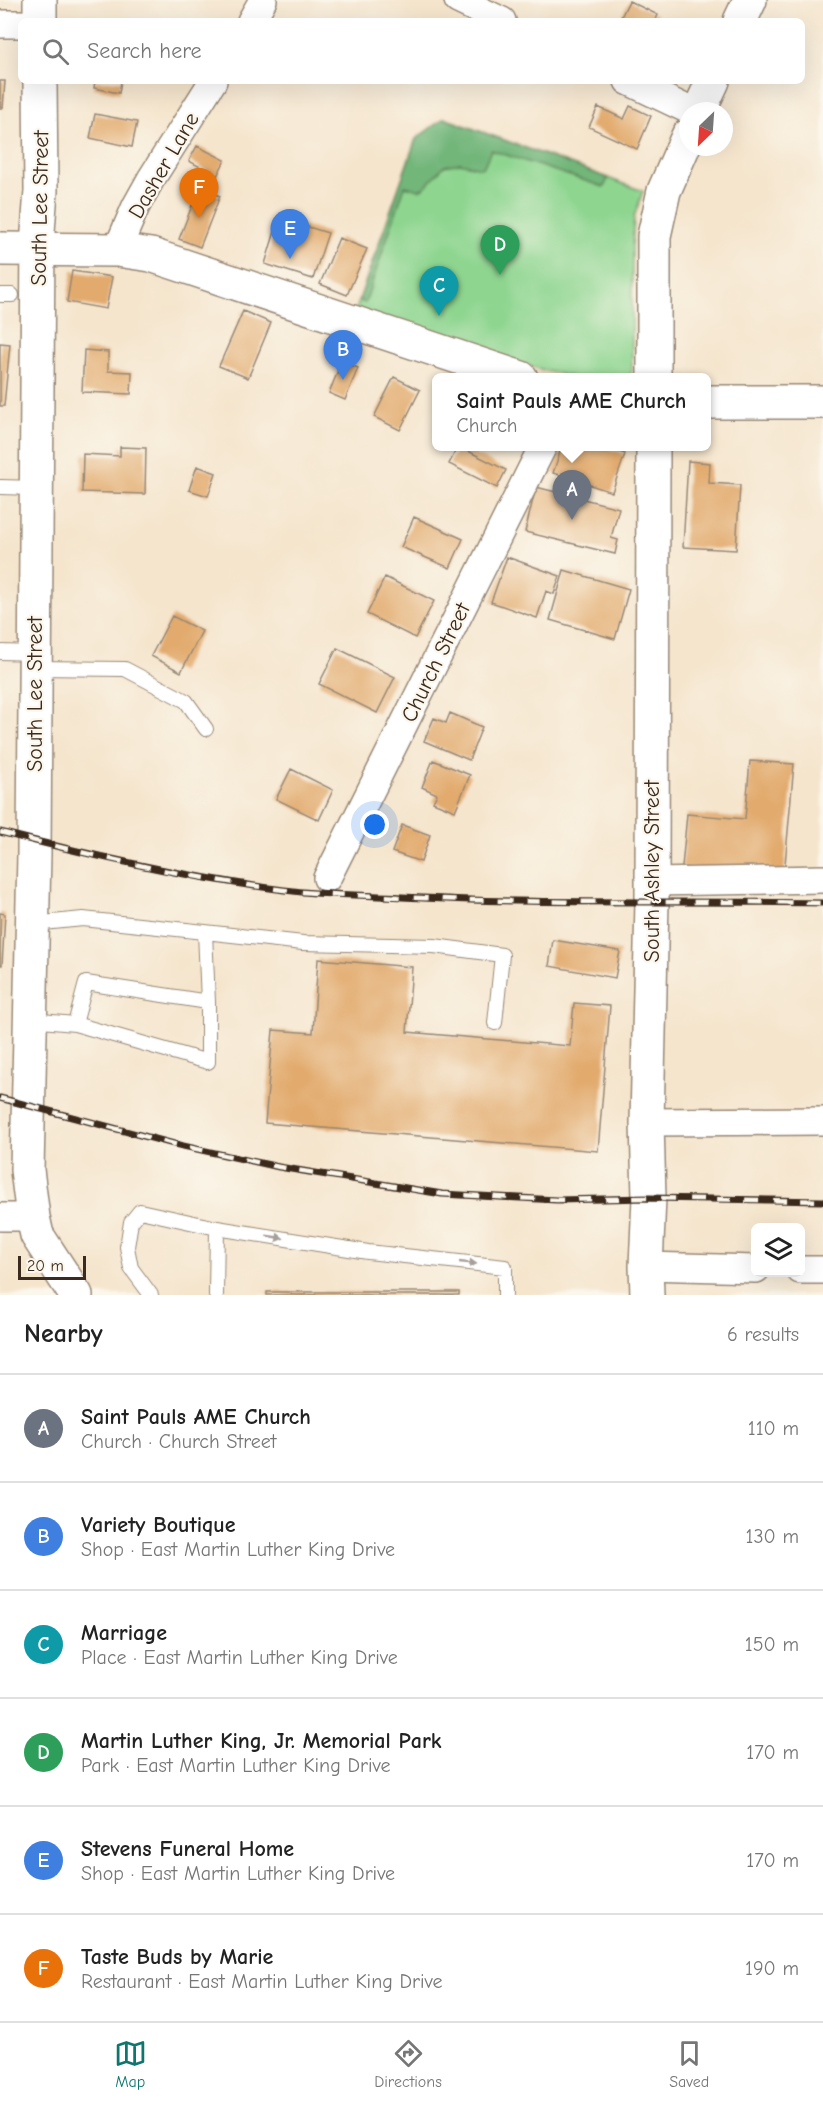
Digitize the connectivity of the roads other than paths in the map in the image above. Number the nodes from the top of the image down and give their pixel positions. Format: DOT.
graph roads {
  1 [pos="40,0"];
  2 [pos="263,0"];
  3 [pos="458,0"];
  4 [pos="40,18"];
  5 [pos="253,18"];
  6 [pos="496,18"];
  7 [pos="0,24"];
  8 [pos="18,24"];
  9 [pos="40,84"];
  10 [pos="211,84"];
  11 [pos="634,84"];
  12 [pos="712,84"];
  13 [pos="703,102"];
  14 [pos="679,105"];
  15 [pos="679,156"];
  16 [pos="0,249"];
  17 [pos="38,249"];
  18 [pos="117,250"];
  19 [pos="506,373"];
  20 [pos="654,373"];
  21 [pos="711,402"];
  22 [pos="823,402"];
  23 [pos="541,451"];
  24 [pos="654,451"];
  25 [pos="0,487"];
  26 [pos="36,488"];
  27 [pos="0,652"];
  28 [pos="34,660"];
  29 [pos="206,729"];
  30 [pos="327,879"];
  31 [pos="823,879"];
  32 [pos="651,882"];
  33 [pos="31,924"];
  34 [pos="205,932"];
  35 [pos="208,1002"];
  36 [pos="30,1020"];
  37 [pos="495,1023"];
  38 [pos="75,1024"];
  39 [pos="823,1121"];
  40 [pos="647,1122"];
  41 [pos="0,1217"];
  42 [pos="33,1217"];
  43 [pos="218,1228"];
  44 [pos="751,1270"];
  45 [pos="805,1270"];
  46 [pos="823,1270"];
  47 [pos="646,1281"];
  48 [pos="76,1295"];
  49 [pos="151,1295"];
  50 [pos="216,1295"];
  51 [pos="505,1295"];
  1 -- 4 [label="street"];
  2 -- 5 [label="street"];
  3 -- 6 [label="street"];
  7 -- 8 [label="street"];
  9 -- 17 [label="street, South Lee Street"];
  10 -- 18 [label="street, Dasher Lane"];
  11 -- 14 [label="street"];
  12 -- 13 [label="street"];
  15 -- 20 [label="street"];
  16 -- 17 [label="street"];
  17 -- 18 [label="street"];
  17 -- 26 [label="street, South Lee Street"];
  18 -- 19 [label="street"];
  21 -- 22 [label="street"];
  23 -- 30 [label="street, Church Street"];
  24 -- 32 [label="street, South Ashley Street"];
  25 -- 26 [label="lane"];
  26 -- 28 [label="street, South Lee Street"];
  27 -- 28 [label="lane"];
  28 -- 29 [label="lane"];
  28 -- 33 [label="street, South Lee Street"];
  31 -- 32 [label="street"];
  32 -- 40 [label="street, South Ashley Street"];
  33 -- 34 [label="lane"];
  33 -- 36 [label="street, South Lee Street"];
  34 -- 35 [label="lane"];
  34 -- 37 [label="lane"];
  35 -- 38 [label="lane"];
  35 -- 38 [label="lane"];
  36 -- 38 [label="lane"];
  36 -- 42 [label="street, South Lee Street"];
  39 -- 40 [label="street"];
  40 -- 47 [label="street, South Ashley Street"];
  41 -- 42 [label="street"];
  42 -- 48 [label="street, South Lee Street"];
  43 -- 49 [label="lane"];
  43 -- 50 [label="lane"];
  43 -- 51 [label="lane, one-way"];
  44 -- 47 [label="street"];
  45 -- 46 [label="street"];
}
